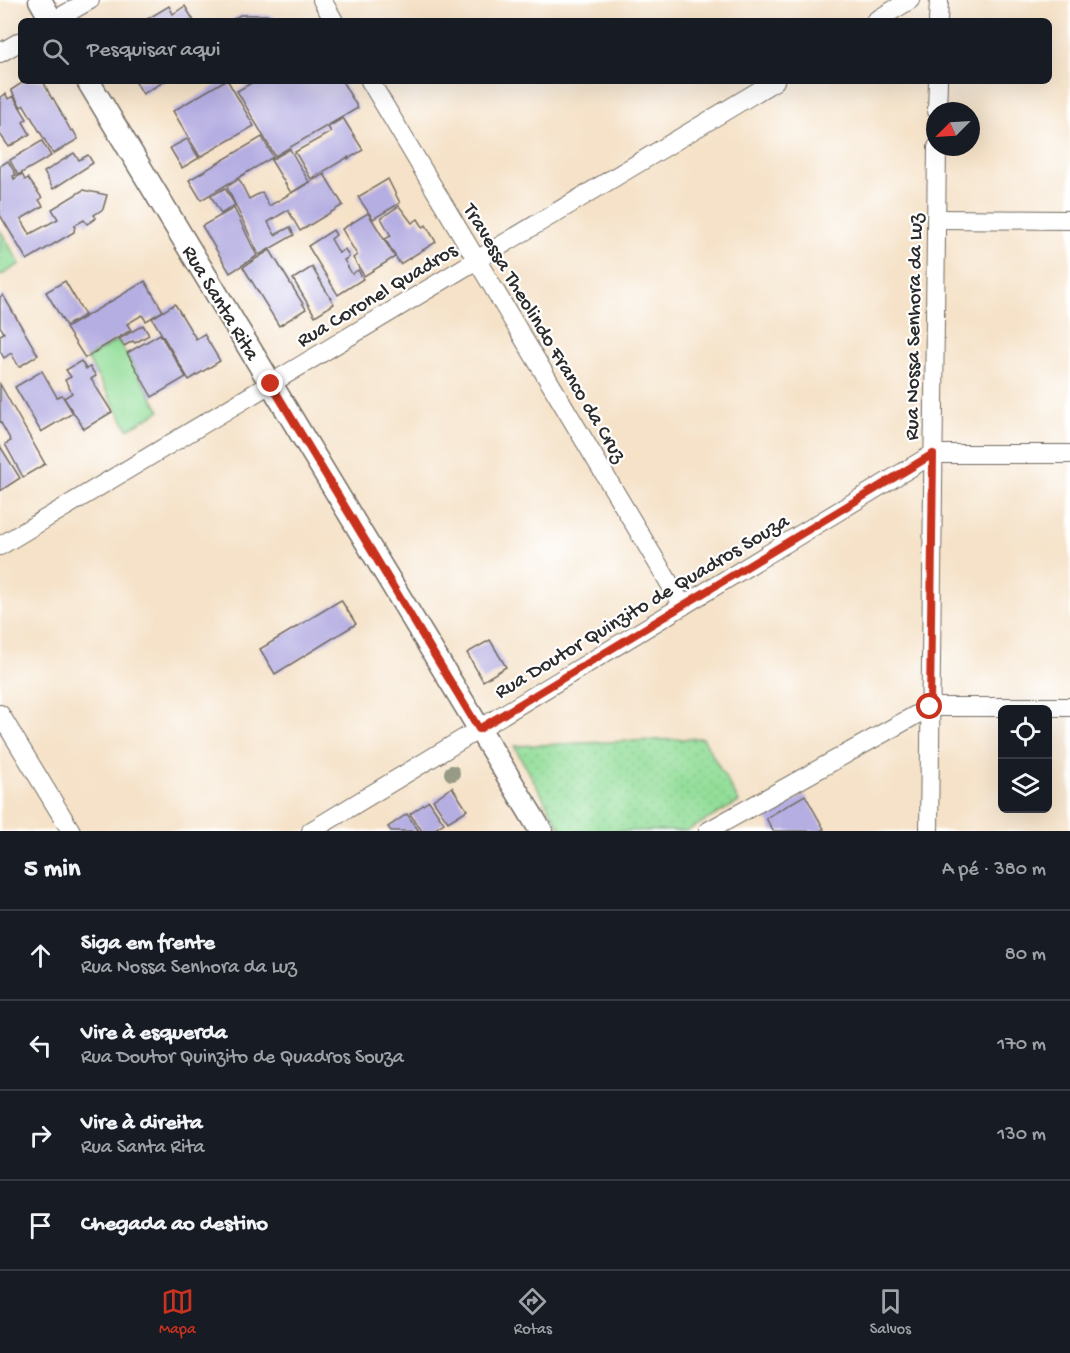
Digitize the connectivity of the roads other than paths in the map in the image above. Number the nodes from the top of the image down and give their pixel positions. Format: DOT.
graph roads {
  1 [pos="40,0"];
  2 [pos="90,0"];
  3 [pos="322,0"];
  4 [pos="909,0"];
  5 [pos="939,0"];
  6 [pos="51,18"];
  7 [pos="58,18"];
  8 [pos="332,18"];
  9 [pos="879,18"];
  10 [pos="938,18"];
  11 [pos="18,43"];
  12 [pos="0,53"];
  13 [pos="90,84"];
  14 [pos="372,84"];
  15 [pos="770,84"];
  16 [pos="938,84"];
  17 [pos="937,102"];
  18 [pos="937,156"];
  19 [pos="936,219"];
  20 [pos="1070,220"];
  21 [pos="477,260"];
  22 [pos="271,384"];
  23 [pos="933,454"];
  24 [pos="1070,454"];
  25 [pos="0,546"];
  26 [pos="683,606"];
  27 [pos="930,707"];
  28 [pos="1070,707"];
  29 [pos="0,714"];
  30 [pos="479,729"];
  31 [pos="71,831"];
  32 [pos="311,831"];
  33 [pos="540,831"];
  34 [pos="708,831"];
  35 [pos="928,831"];
  1 -- 6 [label="street"];
  2 -- 7 [label="street"];
  3 -- 8 [label="street"];
  4 -- 9 [label="street"];
  5 -- 10 [label="street"];
  11 -- 12 [label="street"];
  13 -- 22 [label="street, Rua Santa Rita"];
  14 -- 21 [label="street, Travessa Theolindo Franco da Cruz"];
  15 -- 21 [label="street, Rua Coronel Quadros"];
  16 -- 17 [label="street"];
  18 -- 19 [label="street, Rua Nossa Senhora da Luz"];
  19 -- 20 [label="street"];
  19 -- 23 [label="street, Rua Nossa Senhora da Luz"];
  21 -- 22 [label="street, Rua Coronel Quadros"];
  21 -- 26 [label="street, Travessa Theolindo Franco da Cruz"];
  22 -- 25 [label="street, Rua Coronel Quadros"];
  22 -- 30 [label="street, Rua Santa Rita"];
  23 -- 24 [label="street"];
  23 -- 26 [label="street, Rua Doutor Quinzito de Quadros Souza"];
  23 -- 27 [label="street, Rua Nossa Senhora da Luz"];
  26 -- 30 [label="street, Rua Doutor Quinzito de Quadros Souza"];
  27 -- 28 [label="street"];
  27 -- 34 [label="street"];
  27 -- 35 [label="street, Rua Nossa Senhora da Luz"];
  29 -- 31 [label="street"];
  30 -- 32 [label="street, Rua Doutor Quinzito de Quadros Souza"];
  30 -- 33 [label="street, Rua Santa Rita"];
}
